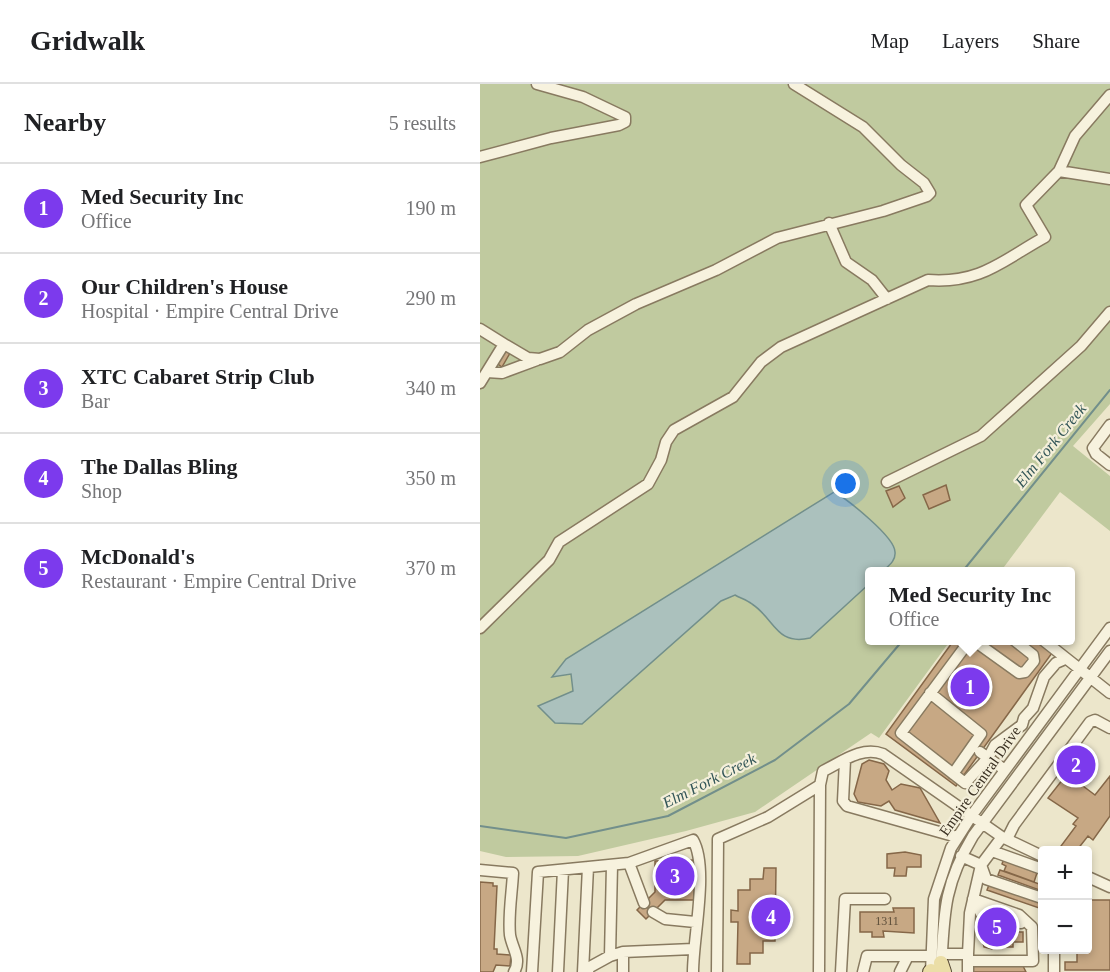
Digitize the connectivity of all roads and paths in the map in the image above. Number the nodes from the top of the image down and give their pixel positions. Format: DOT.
graph roads {
  1 [pos="537,84"];
  2 [pos="794,84"];
  3 [pos="1110,95"];
  4 [pos="480,158"];
  5 [pos="1059,171"];
  6 [pos="1110,179"];
  7 [pos="829,223"];
  8 [pos="887,299"];
  9 [pos="1110,312"];
  10 [pos="480,329"];
  11 [pos="504,344"];
  12 [pos="540,359"];
  13 [pos="487,372"];
  14 [pos="480,383"];
  15 [pos="1110,425"];
  16 [pos="1110,465"];
  17 [pos="887,482"];
  18 [pos="480,628"];
  19 [pos="1110,628"];
  20 [pos="968,645"];
  21 [pos="979,645"];
  22 [pos="1020,645"];
  23 [pos="1049,645"];
  24 [pos="1110,651"];
  25 [pos="1065,659"];
  26 [pos="1079,670"];
  27 [pos="1089,678"];
  28 [pos="930,693"];
  29 [pos="1110,693"];
  30 [pos="1110,728"];
  31 [pos="984,755"];
  32 [pos="845,760"];
  33 [pos="1005,770"];
  34 [pos="953,774"];
  35 [pos="820,785"];
  36 [pos="972,815"];
  37 [pos="982,823"];
  38 [pos="957,837"];
  39 [pos="1004,838"];
  40 [pos="992,851"];
  41 [pos="1038,854"];
  42 [pos="961,856"];
  43 [pos="629,863"];
  44 [pos="612,865"];
  45 [pos="981,865"];
  46 [pos="588,867"];
  47 [pos="1038,868"];
  48 [pos="480,870"];
  49 [pos="563,870"];
  50 [pos="1092,879"];
  51 [pos="1110,887"];
  52 [pos="1038,897"];
  53 [pos="885,899"];
  54 [pos="973,899"];
  55 [pos="644,903"];
  56 [pos="653,912"];
  57 [pos="695,922"];
  58 [pos="693,948"];
  59 [pos="623,951"];
  60 [pos="1054,954"];
  61 [pos="610,956"];
  62 [pos="909,956"];
  63 [pos="968,962"];
  64 [pos="1033,966"];
  65 [pos="936,967"];
  66 [pos="841,968"];
  67 [pos="863,968"];
  68 [pos="514,972"];
  69 [pos="532,972"];
  70 [pos="558,972"];
  71 [pos="585,972"];
  72 [pos="623,972"];
  73 [pos="693,972"];
  74 [pos="717,972"];
  75 [pos="819,972"];
  76 [pos="900,972"];
  77 [pos="1054,972"];
  1 -- 4 [label="street"];
  2 -- 7 [label="street"];
  3 -- 5 [label="street"];
  5 -- 6 [label="street"];
  5 -- 8 [label="street"];
  7 -- 8 [label="street"];
  7 -- 12 [label="street"];
  8 -- 18 [label="street"];
  9 -- 17 [label="street"];
  10 -- 11 [label="street"];
  11 -- 12 [label="street"];
  11 -- 13 [label="street"];
  12 -- 13 [label="street"];
  13 -- 14 [label="street"];
  15 -- 16 [label="street"];
  19 -- 26 [label="street, Empire Central Drive"];
  20 -- 28 [label="street"];
  21 -- 22 [label="street"];
  23 -- 25 [label="street"];
  24 -- 27 [label="street, Empire Central Drive"];
  25 -- 26 [label="street"];
  25 -- 31 [label="street"];
  26 -- 27 [label="street"];
  26 -- 33 [label="street, Empire Central Drive"];
  27 -- 29 [label="street"];
  27 -- 37 [label="street, Empire Central Drive"];
  28 -- 34 [label="street"];
  28 -- 34 [label="street"];
  30 -- 39 [label="street"];
  31 -- 33 [label="street"];
  31 -- 34 [label="street"];
  32 -- 35 [label="street"];
  32 -- 36 [label="street"];
  32 -- 38 [label="street"];
  33 -- 36 [label="street, Empire Central Drive"];
  35 -- 74 [label="street"];
  35 -- 75 [label="street"];
  36 -- 37 [label="street"];
  36 -- 38 [label="street, Empire Central Drive"];
  37 -- 39 [label="street"];
  37 -- 42 [label="street, Empire Central Drive"];
  38 -- 65 [label="street, Empire Central Drive"];
  39 -- 40 [label="street"];
  39 -- 41 [label="street"];
  40 -- 45 [label="street"];
  40 -- 47 [label="street"];
  42 -- 45 [label="street"];
  42 -- 65 [label="street, Empire Central Drive"];
  43 -- 44 [label="street"];
  43 -- 55 [label="street"];
  43 -- 57 [label="street"];
  44 -- 46 [label="street"];
  44 -- 61 [label="street"];
  45 -- 52 [label="street"];
  45 -- 54 [label="street"];
  46 -- 49 [label="street"];
  46 -- 71 [label="street"];
  48 -- 68 [label="street"];
  49 -- 69 [label="street"];
  49 -- 70 [label="street"];
  50 -- 51 [label="street"];
  53 -- 66 [label="street"];
  54 -- 63 [label="street"];
  54 -- 64 [label="street"];
  56 -- 57 [label="street"];
  57 -- 58 [label="street"];
  58 -- 59 [label="street"];
  58 -- 73 [label="street"];
  59 -- 61 [label="street"];
  59 -- 72 [label="street"];
  60 -- 77 [label="street"];
  61 -- 71 [label="street"];
  62 -- 65 [label="street"];
  62 -- 67 [label="street"];
  62 -- 76 [label="street"];
  63 -- 64 [label="street"];
  63 -- 65 [label="street"];
  66 -- 67 [label="street"];
}
